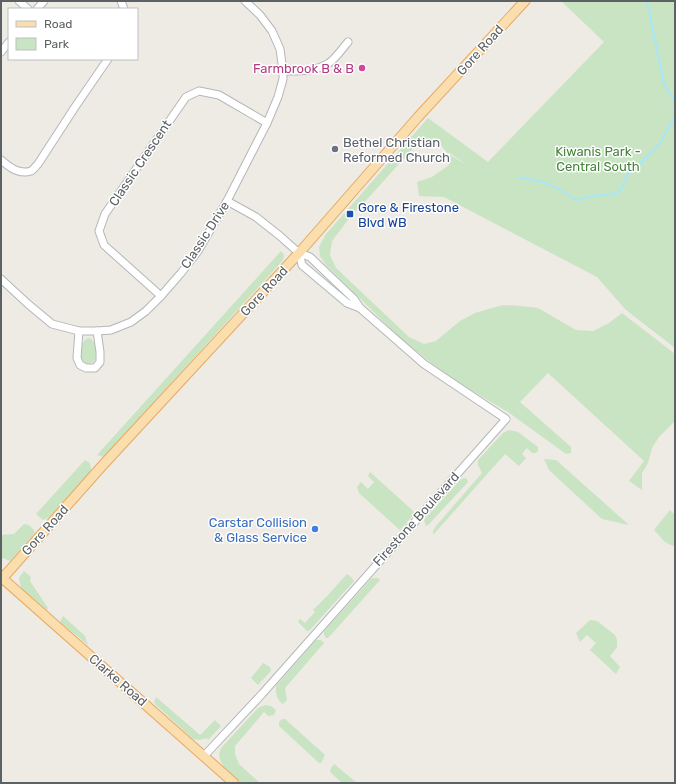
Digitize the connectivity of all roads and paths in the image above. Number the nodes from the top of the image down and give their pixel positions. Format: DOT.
graph roads {
  1 [pos="19,1"];
  2 [pos="245,1"];
  3 [pos="525,1"];
  4 [pos="27,8"];
  5 [pos="348,42"];
  6 [pos="8,43"];
  7 [pos="1,52"];
  8 [pos="107,60"];
  9 [pos="283,71"];
  10 [pos="267,123"];
  11 [pos="1,160"];
  12 [pos="227,201"];
  13 [pos="299,253"];
  14 [pos="1,279"];
  15 [pos="161,296"];
  16 [pos="360,308"];
  17 [pos="97,331"];
  18 [pos="79,332"];
  19 [pos="1,579"];
  20 [pos="204,756"];
  21 [pos="234,783"];
  1 -- 4 [label="street"];
  2 -- 9 [label="street, Classic Drive"];
  3 -- 13 [label="main road, Gore Road"];
  5 -- 9 [label="street"];
  6 -- 7 [label="street"];
  8 -- 11 [label="street"];
  9 -- 10 [label="street, Classic Drive"];
  10 -- 12 [label="street, Classic Drive"];
  10 -- 15 [label="street, Classic Crescent"];
  12 -- 13 [label="street, Firestone Boulevard"];
  12 -- 15 [label="street, Classic Drive"];
  13 -- 16 [label="street, Firestone Boulevard"];
  13 -- 16 [label="street, Firestone Boulevard"];
  13 -- 19 [label="main road, Gore Road"];
  14 -- 18 [label="street, Classic Drive"];
  15 -- 17 [label="street, Classic Drive"];
  16 -- 20 [label="street, Firestone Boulevard"];
  17 -- 18 [label="street, Classic Drive"];
  17 -- 18 [label="street"];
  19 -- 20 [label="main road, Clarke Road"];
  20 -- 21 [label="main road, Clarke Road"];
}
